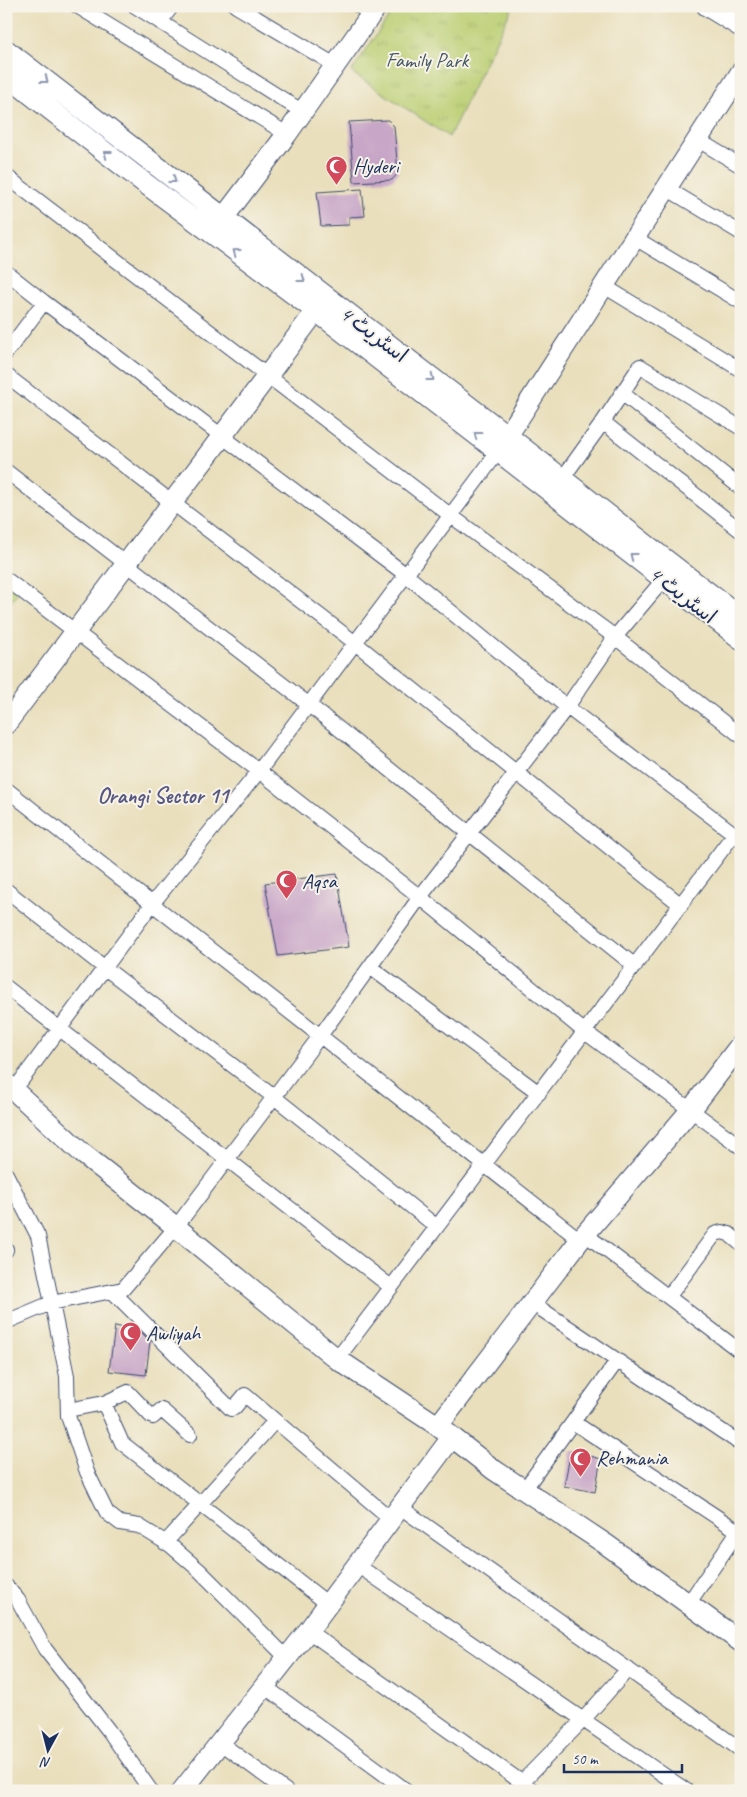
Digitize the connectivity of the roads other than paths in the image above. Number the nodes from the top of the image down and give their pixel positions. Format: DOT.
graph roads {
  1 [pos="77,6"];
  2 [pos="135,6"];
  3 [pos="172,6"];
  4 [pos="236,6"];
  5 [pos="707,6"];
  6 [pos="369,9"];
  7 [pos="160,22"];
  8 [pos="741,27"];
  9 [pos="6,50"];
  10 [pos="335,65"];
  11 [pos="741,72"];
  12 [pos="6,75"];
  13 [pos="734,96"];
  14 [pos="303,112"];
  15 [pos="287,134"];
  16 [pos="698,140"];
  17 [pos="741,166"];
  18 [pos="6,176"];
  19 [pos="666,188"];
  20 [pos="217,226"];
  21 [pos="741,233"];
  22 [pos="635,238"];
  23 [pos="6,272"];
  24 [pos="604,286"];
  25 [pos="44,302"];
  26 [pos="741,302"];
  27 [pos="316,311"];
  28 [pos="6,353"];
  29 [pos="741,370"];
  30 [pos="6,375"];
  31 [pos="268,375"];
  32 [pos="622,393"];
  33 [pos="603,422"];
  34 [pos="741,428"];
  35 [pos="222,436"];
  36 [pos="503,444"];
  37 [pos="6,471"];
  38 [pos="562,479"];
  39 [pos="741,488"];
  40 [pos="172,503"];
  41 [pos="450,515"];
  42 [pos="741,531"];
  43 [pos="127,564"];
  44 [pos="405,574"];
  45 [pos="6,579"];
  46 [pos="664,580"];
  47 [pos="741,617"];
  48 [pos="76,631"];
  49 [pos="615,637"];
  50 [pos="741,639"];
  51 [pos="354,642"];
  52 [pos="308,704"];
  53 [pos="567,707"];
  54 [pos="6,724"];
  55 [pos="741,736"];
  56 [pos="259,771"];
  57 [pos="516,773"];
  58 [pos="6,789"];
  59 [pos="470,833"];
  60 [pos="738,837"];
  61 [pos="6,890"];
  62 [pos="420,897"];
  63 [pos="152,904"];
  64 [pos="681,904"];
  65 [pos="635,966"];
  66 [pos="370,967"];
  67 [pos="105,968"];
  68 [pos="6,987"];
  69 [pos="59,1029"];
  70 [pos="585,1032"];
  71 [pos="320,1036"];
  72 [pos="740,1046"];
  73 [pos="11,1086"];
  74 [pos="539,1093"];
  75 [pos="274,1097"];
  76 [pos="690,1111"];
  77 [pos="741,1147"];
  78 [pos="227,1160"];
  79 [pos="484,1166"];
  80 [pos="6,1174"];
  81 [pos="176,1227"];
  82 [pos="437,1227"];
  83 [pos="582,1237"];
  84 [pos="741,1244"];
  85 [pos="391,1287"];
  86 [pos="112,1291"];
  87 [pos="669,1296"];
  88 [pos="51,1303"];
  89 [pos="532,1303"];
  90 [pos="6,1322"];
  91 [pos="741,1352"];
  92 [pos="337,1360"];
  93 [pos="617,1360"];
  94 [pos="104,1403"];
  95 [pos="68,1410"];
  96 [pos="275,1421"];
  97 [pos="573,1422"];
  98 [pos="445,1431"];
  99 [pos="190,1435"];
  100 [pos="741,1444"];
  101 [pos="524,1490"];
  102 [pos="200,1504"];
  103 [pos="395,1513"];
  104 [pos="740,1530"];
  105 [pos="165,1543"];
  106 [pos="357,1565"];
  107 [pos="6,1586"];
  108 [pos="328,1604"];
  109 [pos="688,1604"];
  110 [pos="308,1631"];
  111 [pos="741,1642"];
  112 [pos="287,1658"];
  113 [pos="628,1669"];
  114 [pos="264,1686"];
  115 [pos="583,1720"];
  116 [pos="219,1742"];
  117 [pos="741,1750"];
  118 [pos="522,1782"];
  119 [pos="151,1791"];
  120 [pos="182,1791"];
  121 [pos="286,1791"];
  122 [pos="407,1791"];
  123 [pos="534,1791"];
  124 [pos="687,1791"];
  1 -- 15 [label="street"];
  2 -- 7 [label="street"];
  3 -- 7 [label="street"];
  4 -- 10 [label="street"];
  5 -- 8 [label="street"];
  6 -- 10 [label="street"];
  7 -- 14 [label="street"];
  9 -- 20 [label="street, اسٹریٹ 4, one-way"];
  10 -- 14 [label="street"];
  11 -- 13 [label="street"];
  20 -- 12 [label="street, اسٹریٹ 4, one-way"];
  13 -- 16 [label="street"];
  14 -- 15 [label="street"];
  15 -- 20 [label="street"];
  16 -- 17 [label="street"];
  16 -- 19 [label="street"];
  18 -- 31 [label="street"];
  19 -- 21 [label="street"];
  19 -- 22 [label="street"];
  27 -- 20 [label="street, اسٹریٹ 4, one-way"];
  20 -- 36 [label="street, اسٹریٹ 4, one-way"];
  22 -- 24 [label="street"];
  22 -- 26 [label="street"];
  23 -- 25 [label="street"];
  24 -- 29 [label="street"];
  24 -- 36 [label="street"];
  25 -- 28 [label="street"];
  25 -- 35 [label="street"];
  27 -- 31 [label="street"];
  36 -- 27 [label="street, اسٹریٹ 4, one-way"];
  30 -- 40 [label="street"];
  31 -- 35 [label="street"];
  31 -- 41 [label="street"];
  32 -- 33 [label="street"];
  32 -- 34 [label="street"];
  32 -- 39 [label="street"];
  33 -- 38 [label="street"];
  33 -- 42 [label="street"];
  35 -- 40 [label="street"];
  35 -- 44 [label="street"];
  36 -- 38 [label="street, اسٹریٹ 4"];
  36 -- 41 [label="street"];
  46 -- 36 [label="street, اسٹریٹ 4, one-way"];
  37 -- 43 [label="street"];
  38 -- 47 [label="street, اسٹریٹ 4"];
  40 -- 43 [label="street"];
  40 -- 51 [label="street"];
  41 -- 44 [label="street"];
  41 -- 49 [label="street"];
  43 -- 48 [label="street"];
  43 -- 52 [label="street"];
  44 -- 51 [label="street"];
  44 -- 53 [label="street"];
  45 -- 48 [label="street"];
  46 -- 49 [label="street"];
  46 -- 50 [label="street, اسٹریٹ 4"];
  48 -- 54 [label="street"];
  48 -- 56 [label="street"];
  49 -- 53 [label="street"];
  49 -- 55 [label="street"];
  51 -- 52 [label="street"];
  51 -- 57 [label="street"];
  52 -- 56 [label="street"];
  52 -- 59 [label="street"];
  53 -- 57 [label="street"];
  53 -- 60 [label="street"];
  56 -- 62 [label="street"];
  56 -- 63 [label="street"];
  57 -- 59 [label="street"];
  57 -- 64 [label="street"];
  58 -- 63 [label="street"];
  59 -- 62 [label="street"];
  59 -- 65 [label="street"];
  60 -- 64 [label="street"];
  61 -- 67 [label="street"];
  62 -- 66 [label="street"];
  62 -- 70 [label="street"];
  63 -- 67 [label="street"];
  63 -- 71 [label="street"];
  64 -- 65 [label="street"];
  65 -- 70 [label="street"];
  66 -- 71 [label="street"];
  66 -- 74 [label="street"];
  67 -- 69 [label="street"];
  67 -- 75 [label="street"];
  68 -- 69 [label="street"];
  69 -- 73 [label="street"];
  69 -- 78 [label="street"];
  70 -- 74 [label="street"];
  70 -- 76 [label="street"];
  71 -- 75 [label="street"];
  71 -- 79 [label="street"];
  72 -- 76 [label="street"];
  73 -- 81 [label="street"];
  74 -- 79 [label="street"];
  75 -- 78 [label="street"];
  75 -- 82 [label="street"];
  76 -- 77 [label="street"];
  76 -- 83 [label="street"];
  78 -- 81 [label="street"];
  78 -- 85 [label="street"];
  79 -- 82 [label="street"];
  79 -- 83 [label="street"];
  80 -- 88 [label="street"];
  81 -- 86 [label="street"];
  81 -- 92 [label="street"];
  82 -- 85 [label="street"];
  83 -- 87 [label="street"];
  83 -- 89 [label="street"];
  84 -- 87 [label="street"];
  85 -- 92 [label="street"];
  86 -- 88 [label="street"];
  86 -- 96 [label="street"];
  87 -- 91 [label="street"];
  88 -- 90 [label="street"];
  88 -- 95 [label="street"];
  89 -- 93 [label="street"];
  89 -- 98 [label="street"];
  92 -- 98 [label="street"];
  93 -- 97 [label="street"];
  93 -- 100 [label="street"];
  94 -- 95 [label="street"];
  94 -- 99 [label="street"];
  94 -- 102 [label="street"];
  95 -- 105 [label="street"];
  96 -- 102 [label="street"];
  96 -- 103 [label="street"];
  97 -- 101 [label="street"];
  97 -- 104 [label="street"];
  98 -- 101 [label="street"];
  98 -- 103 [label="street"];
  101 -- 109 [label="street"];
  102 -- 105 [label="street"];
  102 -- 108 [label="street"];
  103 -- 106 [label="street"];
  103 -- 113 [label="street"];
  104 -- 109 [label="street"];
  105 -- 112 [label="street"];
  106 -- 108 [label="street"];
  106 -- 115 [label="street"];
  107 -- 119 [label="street"];
  108 -- 110 [label="street"];
  109 -- 111 [label="street"];
  110 -- 112 [label="street"];
  110 -- 118 [label="street"];
  112 -- 114 [label="street"];
  113 -- 115 [label="street"];
  113 -- 117 [label="street"];
  114 -- 116 [label="street"];
  114 -- 122 [label="street"];
  115 -- 118 [label="street"];
  115 -- 124 [label="street"];
  116 -- 120 [label="street"];
  116 -- 121 [label="street"];
  118 -- 123 [label="street"];
}
